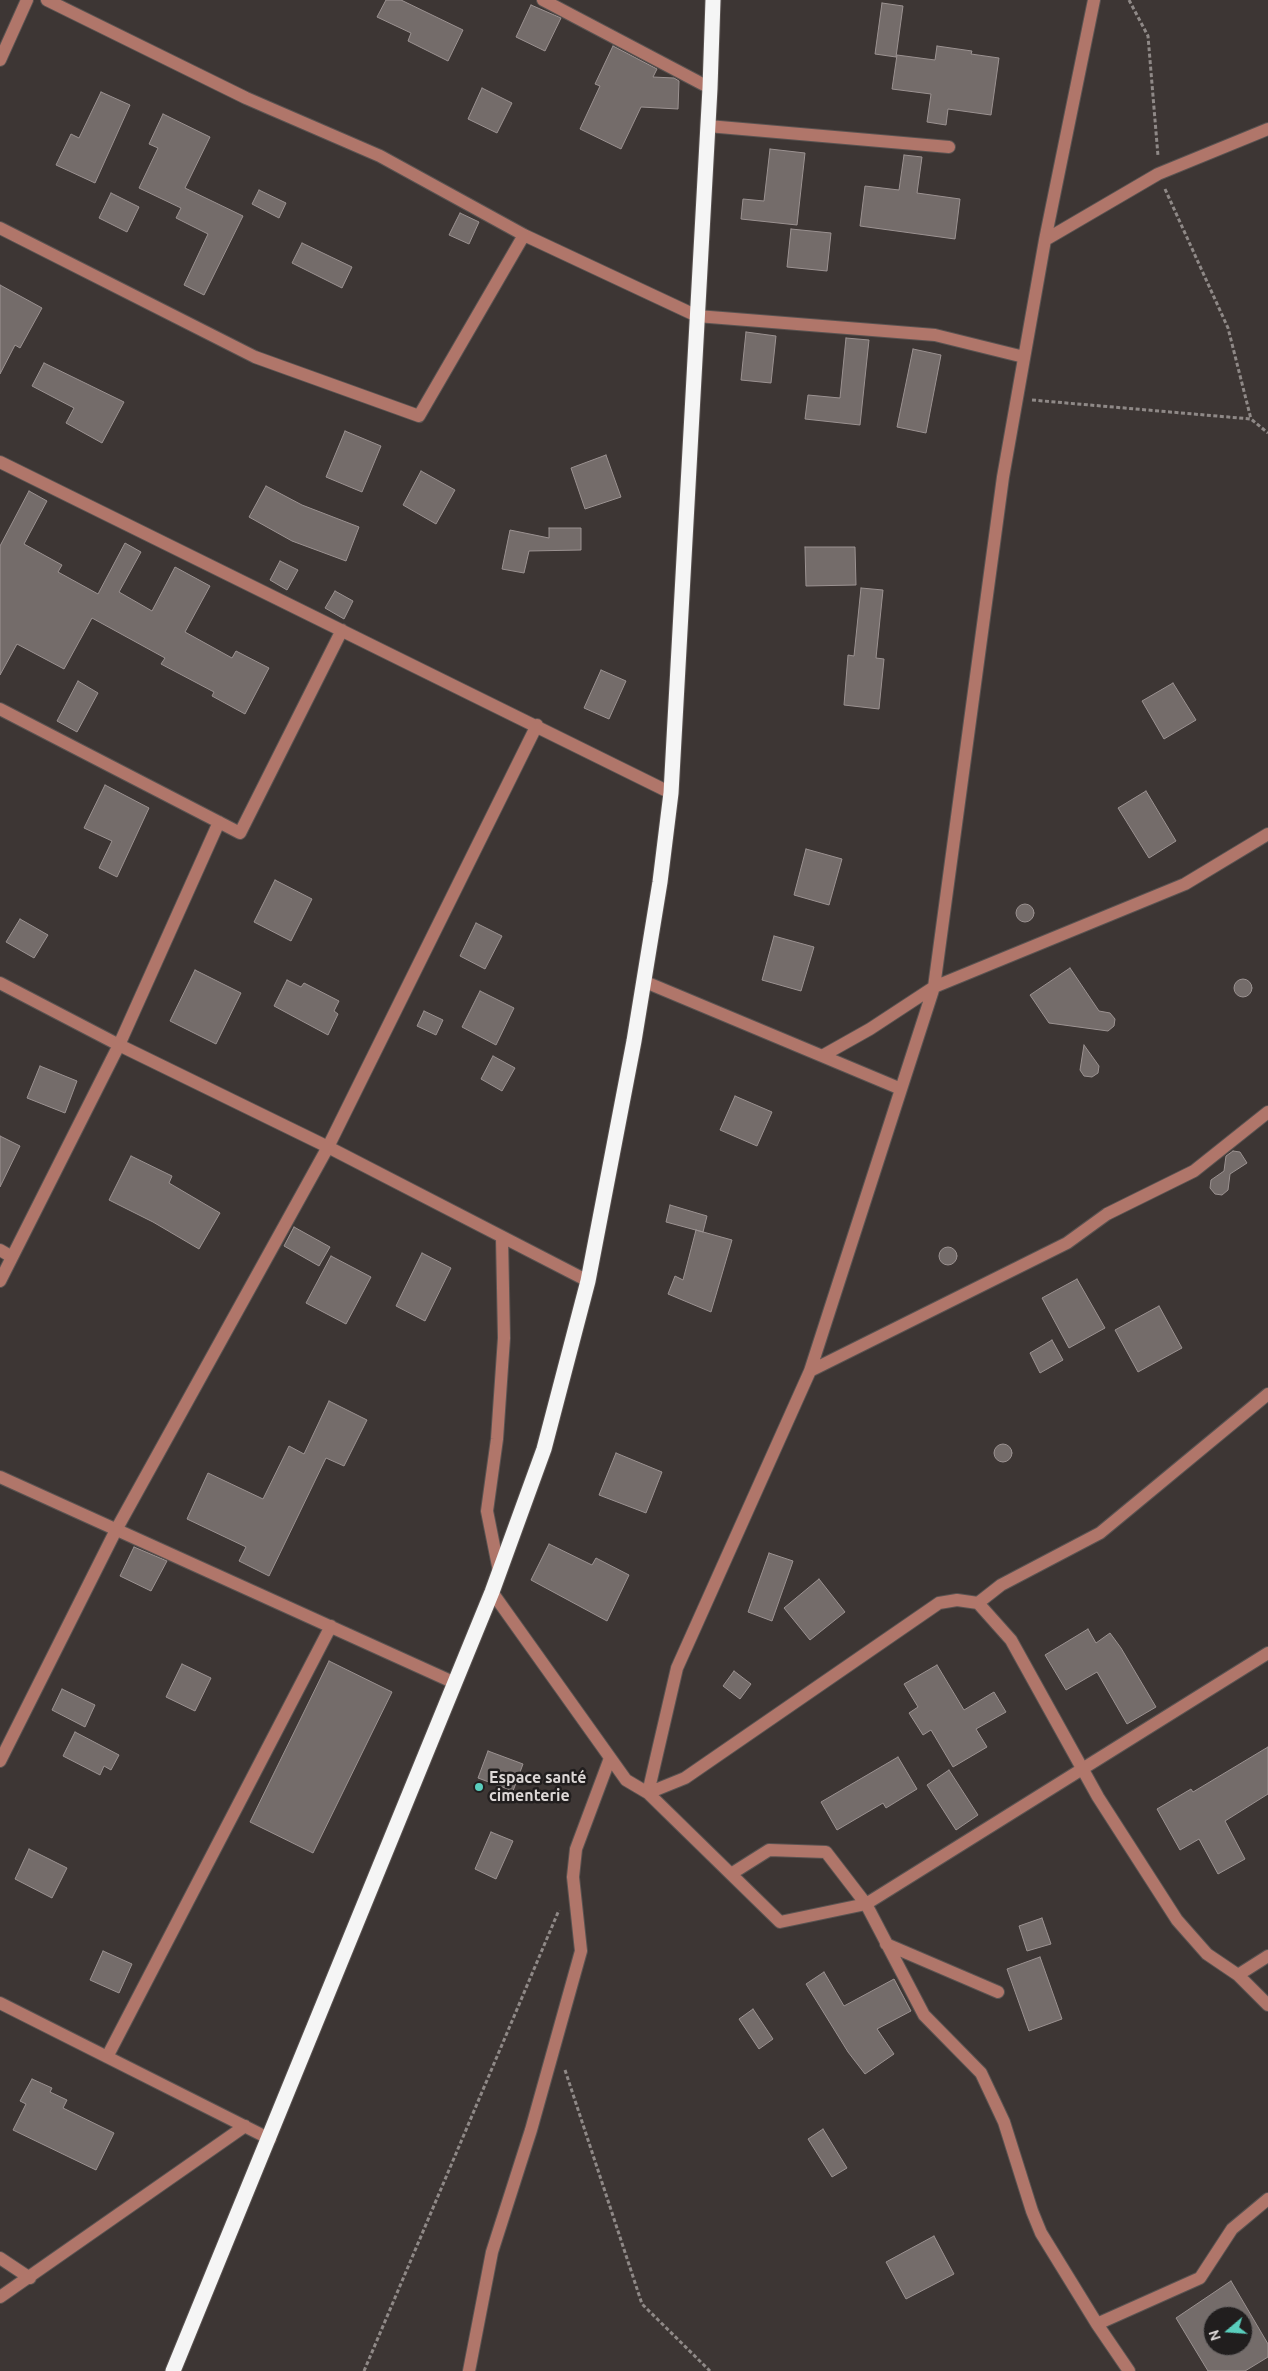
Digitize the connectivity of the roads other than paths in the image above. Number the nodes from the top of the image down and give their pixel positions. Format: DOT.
graph roads {
  1 [pos="27,0"];
  2 [pos="47,0"];
  3 [pos="543,0"];
  4 [pos="713,0"];
  5 [pos="1094,0"];
  6 [pos="0,60"];
  7 [pos="710,88"];
  8 [pos="708,126"];
  9 [pos="1268,129"];
  10 [pos="949,147"];
  11 [pos="0,228"];
  12 [pos="524,235"];
  13 [pos="1045,240"];
  14 [pos="698,316"];
  15 [pos="1024,357"];
  16 [pos="0,462"];
  17 [pos="342,630"];
  18 [pos="0,709"];
  19 [pos="537,726"];
  20 [pos="671,793"];
  21 [pos="219,822"];
  22 [pos="1268,834"];
  23 [pos="643,981"];
  24 [pos="0,982"];
  25 [pos="934,987"];
  26 [pos="118,1045"];
  27 [pos="822,1056"];
  28 [pos="901,1089"];
  29 [pos="1268,1112"];
  30 [pos="328,1147"];
  31 [pos="502,1238"];
  32 [pos="0,1250"];
  33 [pos="12,1257"];
  34 [pos="0,1281"];
  35 [pos="588,1281"];
  36 [pos="810,1371"];
  37 [pos="1268,1394"];
  38 [pos="0,1477"];
  39 [pos="116,1530"];
  40 [pos="499,1571"];
  41 [pos="492,1592"];
  42 [pos="978,1604"];
  43 [pos="331,1626"];
  44 [pos="1268,1653"];
  45 [pos="455,1683"];
  46 [pos="610,1758"];
  47 [pos="0,1761"];
  48 [pos="1084,1769"];
  49 [pos="648,1793"];
  50 [pos="731,1874"];
  51 [pos="866,1904"];
  52 [pos="886,1944"];
  53 [pos="1268,1956"];
  54 [pos="1238,1975"];
  55 [pos="998,1992"];
  56 [pos="0,2003"];
  57 [pos="1268,2005"];
  58 [pos="107,2057"];
  59 [pos="245,2126"];
  60 [pos="270,2139"];
  61 [pos="1268,2199"];
  62 [pos="0,2258"];
  63 [pos="30,2278"];
  64 [pos="0,2297"];
  65 [pos="1097,2324"];
  66 [pos="173,2371"];
  67 [pos="469,2371"];
  68 [pos="1129,2371"];
  1 -- 6 [label="street"];
  2 -- 12 [label="street"];
  3 -- 7 [label="street"];
  4 -- 7 [label="highway"];
  5 -- 13 [label="street"];
  7 -- 8 [label="highway"];
  8 -- 10 [label="street"];
  8 -- 14 [label="highway"];
  9 -- 13 [label="street"];
  11 -- 12 [label="street"];
  12 -- 14 [label="street"];
  13 -- 15 [label="street"];
  14 -- 15 [label="street"];
  14 -- 20 [label="highway"];
  15 -- 25 [label="street"];
  16 -- 17 [label="street"];
  17 -- 19 [label="street"];
  17 -- 21 [label="street"];
  18 -- 21 [label="street"];
  19 -- 20 [label="street"];
  19 -- 30 [label="street"];
  20 -- 23 [label="highway"];
  21 -- 26 [label="street"];
  22 -- 25 [label="street"];
  23 -- 27 [label="street"];
  23 -- 35 [label="highway"];
  24 -- 26 [label="street"];
  25 -- 27 [label="street"];
  25 -- 28 [label="street"];
  26 -- 30 [label="street"];
  26 -- 33 [label="street"];
  27 -- 28 [label="street"];
  28 -- 36 [label="street"];
  29 -- 36 [label="street"];
  30 -- 31 [label="street"];
  30 -- 39 [label="street"];
  31 -- 35 [label="street"];
  31 -- 40 [label="street"];
  32 -- 33 [label="street"];
  33 -- 34 [label="street"];
  35 -- 40 [label="highway"];
  36 -- 49 [label="street"];
  37 -- 42 [label="street"];
  38 -- 39 [label="street"];
  39 -- 43 [label="street"];
  39 -- 47 [label="street"];
  40 -- 41 [label="highway"];
  41 -- 45 [label="highway"];
  41 -- 46 [label="street"];
  42 -- 48 [label="street"];
  42 -- 49 [label="street"];
  43 -- 45 [label="street"];
  43 -- 58 [label="street"];
  44 -- 48 [label="street"];
  45 -- 60 [label="highway"];
  46 -- 49 [label="street"];
  46 -- 67 [label="street"];
  48 -- 51 [label="street"];
  48 -- 54 [label="street"];
  49 -- 50 [label="street"];
  50 -- 51 [label="street"];
  50 -- 51 [label="street"];
  51 -- 52 [label="street"];
  52 -- 55 [label="street"];
  52 -- 65 [label="street"];
  53 -- 54 [label="street"];
  54 -- 57 [label="street"];
  56 -- 58 [label="street"];
  58 -- 59 [label="street"];
  59 -- 60 [label="street"];
  59 -- 63 [label="street"];
  60 -- 66 [label="highway"];
  61 -- 65 [label="street"];
  62 -- 63 [label="street"];
  63 -- 64 [label="street"];
  65 -- 68 [label="street"];
}
